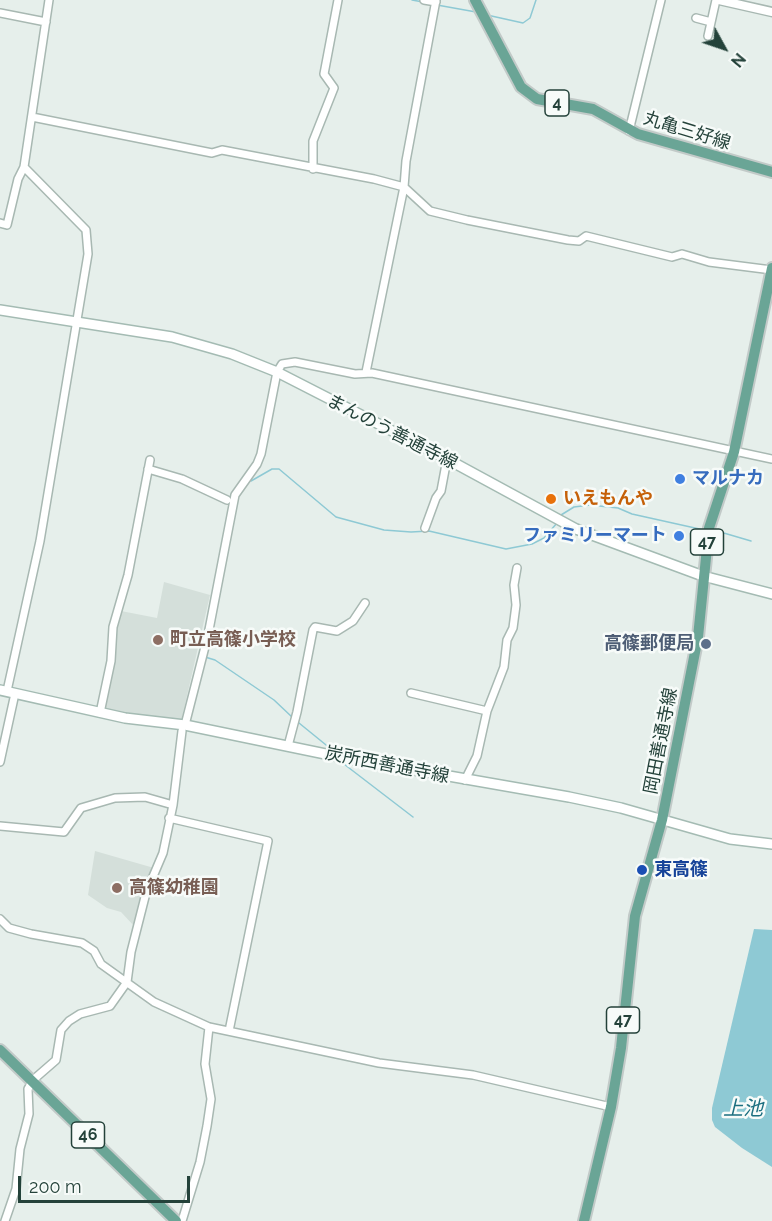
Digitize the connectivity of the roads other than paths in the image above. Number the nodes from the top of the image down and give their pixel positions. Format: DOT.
graph roads {
  1 [pos="49,0"];
  2 [pos="338,0"];
  3 [pos="424,0"];
  4 [pos="475,0"];
  5 [pos="661,0"];
  6 [pos="722,0"];
  7 [pos="436,1"];
  8 [pos="772,12"];
  9 [pos="0,13"];
  10 [pos="696,18"];
  11 [pos="46,22"];
  12 [pos="711,22"];
  13 [pos="708,36"];
  14 [pos="32,117"];
  15 [pos="629,131"];
  16 [pos="24,167"];
  17 [pos="313,169"];
  18 [pos="772,172"];
  19 [pos="404,187"];
  20 [pos="0,223"];
  21 [pos="772,269"];
  22 [pos="0,310"];
  23 [pos="77,321"];
  24 [pos="277,372"];
  25 [pos="366,372"];
  26 [pos="734,452"];
  27 [pos="447,459"];
  28 [pos="772,459"];
  29 [pos="150,460"];
  30 [pos="148,469"];
  31 [pos="227,500"];
  32 [pos="425,528"];
  33 [pos="517,568"];
  34 [pos="704,576"];
  35 [pos="772,594"];
  36 [pos="365,603"];
  37 [pos="7,693"];
  38 [pos="411,693"];
  39 [pos="486,711"];
  40 [pos="100,713"];
  41 [pos="183,728"];
  42 [pos="288,746"];
  43 [pos="0,762"];
  44 [pos="465,780"];
  45 [pos="173,805"];
  46 [pos="169,818"];
  47 [pos="662,820"];
  48 [pos="0,826"];
  49 [pos="772,844"];
  50 [pos="0,919"];
  51 [pos="127,982"];
  52 [pos="209,1027"];
  53 [pos="229,1031"];
  54 [pos="0,1050"];
  55 [pos="33,1080"];
  56 [pos="611,1107"];
  57 [pos="5,1221"];
  58 [pos="176,1221"];
  59 [pos="182,1221"];
  60 [pos="584,1221"];
  1 -- 11 [label="street"];
  2 -- 17 [label="street"];
  3 -- 7 [label="street"];
  4 -- 15 [label="main road, 丸亀三好線 / 4"];
  5 -- 15 [label="street"];
  6 -- 8 [label="street"];
  6 -- 12 [label="street"];
  7 -- 19 [label="street"];
  9 -- 11 [label="street"];
  10 -- 12 [label="street"];
  11 -- 14 [label="street"];
  12 -- 13 [label="street"];
  14 -- 16 [label="street"];
  14 -- 17 [label="street"];
  15 -- 18 [label="main road, 丸亀三好線 / 4"];
  16 -- 20 [label="street"];
  16 -- 23 [label="street"];
  17 -- 19 [label="street"];
  19 -- 21 [label="street"];
  19 -- 25 [label="street"];
  21 -- 26 [label="main road, 岡田善通寺線 / 47"];
  22 -- 23 [label="main road, まんのう善通寺線"];
  23 -- 24 [label="main road, まんのう善通寺線"];
  23 -- 37 [label="street"];
  24 -- 25 [label="street"];
  24 -- 27 [label="main road, まんのう善通寺線"];
  24 -- 41 [label="street"];
  25 -- 26 [label="street"];
  26 -- 28 [label="street"];
  26 -- 34 [label="main road, 岡田善通寺線 / 47"];
  27 -- 32 [label="street"];
  27 -- 34 [label="main road, まんのう善通寺線"];
  29 -- 30 [label="street"];
  30 -- 31 [label="street"];
  30 -- 40 [label="street"];
  33 -- 39 [label="street"];
  34 -- 35 [label="main road, まんのう善通寺線"];
  34 -- 47 [label="main road, 岡田善通寺線 / 47"];
  36 -- 42 [label="street"];
  37 -- 40 [label="main road, 炭所西善通寺線"];
  37 -- 43 [label="street"];
  38 -- 39 [label="street"];
  39 -- 44 [label="street"];
  40 -- 41 [label="main road, 炭所西善通寺線"];
  41 -- 42 [label="main road, 炭所西善通寺線"];
  41 -- 45 [label="street"];
  42 -- 44 [label="main road, 炭所西善通寺線"];
  44 -- 47 [label="main road, 炭所西善通寺線"];
  45 -- 46 [label="street"];
  45 -- 48 [label="street"];
  46 -- 51 [label="street"];
  46 -- 53 [label="street"];
  47 -- 49 [label="main road, 炭所西善通寺線"];
  47 -- 56 [label="main road, 岡田善通寺線 / 47"];
  50 -- 51 [label="street"];
  51 -- 52 [label="street"];
  51 -- 55 [label="street"];
  52 -- 53 [label="street"];
  52 -- 59 [label="street"];
  53 -- 56 [label="street"];
  54 -- 55 [label="main road, 46"];
  55 -- 57 [label="street"];
  55 -- 58 [label="main road, 46"];
  56 -- 60 [label="main road, 岡田善通寺線 / 47"];
}
